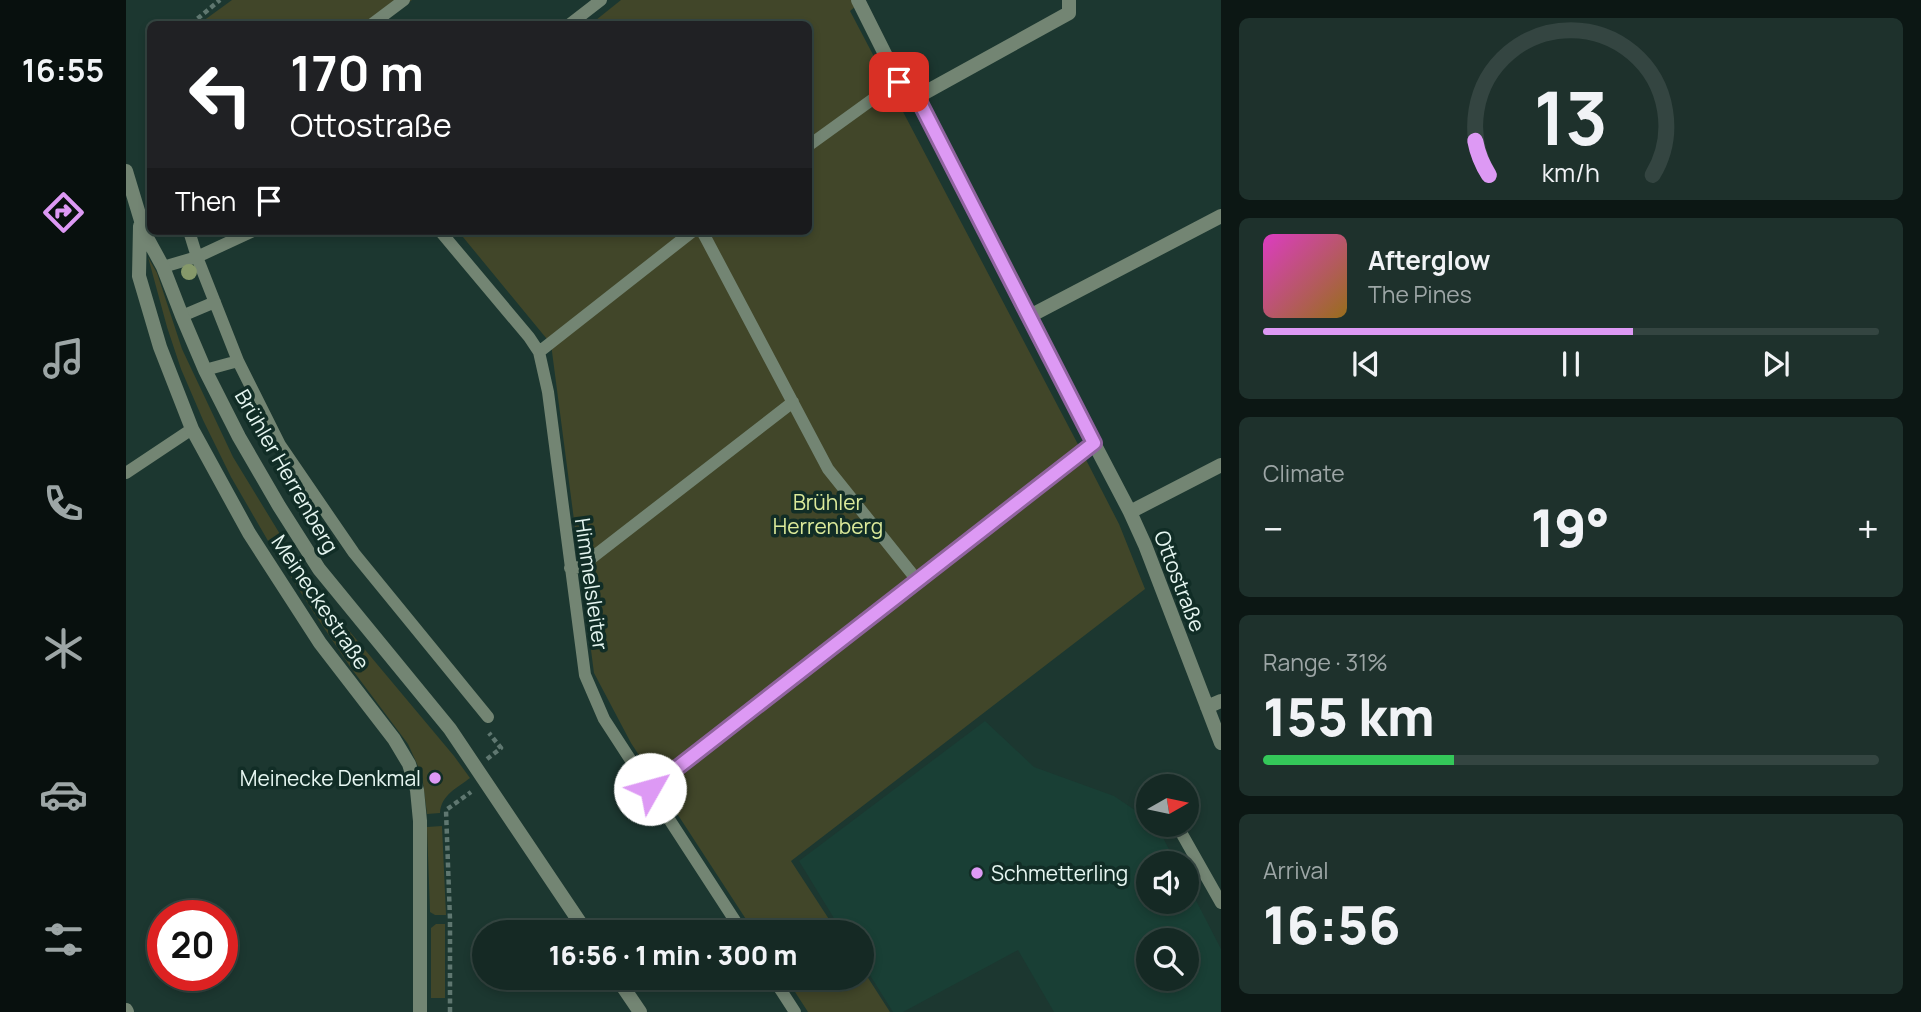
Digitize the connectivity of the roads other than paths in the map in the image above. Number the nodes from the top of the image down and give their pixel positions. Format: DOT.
graph roads {
  1 [pos="404,0"];
  2 [pos="601,0"];
  3 [pos="858,0"];
  4 [pos="1069,0"];
  5 [pos="376,21"];
  6 [pos="574,21"];
  7 [pos="899,82"];
  8 [pos="917,97"];
  9 [pos="812,143"];
  10 [pos="126,171"];
  11 [pos="1221,216"];
  12 [pos="146,228"];
  13 [pos="149,235"];
  14 [pos="190,235"];
  15 [pos="245,235"];
  16 [pos="443,235"];
  17 [pos="687,235"];
  18 [pos="704,235"];
  19 [pos="198,257"];
  20 [pos="163,267"];
  21 [pos="215,302"];
  22 [pos="182,316"];
  23 [pos="1028,317"];
  24 [pos="539,352"];
  25 [pos="238,361"];
  26 [pos="205,370"];
  27 [pos="793,402"];
  28 [pos="192,429"];
  29 [pos="1094,443"];
  30 [pos="1221,464"];
  31 [pos="126,473"];
  32 [pos="1130,512"];
  33 [pos="570,568"];
  34 [pos="917,580"];
  35 [pos="1221,701"];
  36 [pos="1207,708"];
  37 [pos="488,717"];
  38 [pos="1221,743"];
  39 [pos="650,789"];
  40 [pos="1184,837"];
  41 [pos="1221,903"];
  42 [pos="578,920"];
  43 [pos="735,920"];
  44 [pos="625,990"];
  45 [pos="781,990"];
  46 [pos="420,1012"];
  47 [pos="640,1012"];
  48 [pos="795,1012"];
  1 -- 5 [label="lane"];
  2 -- 6 [label="lane"];
  3 -- 7 [label="street, Ottostraße"];
  4 -- 8 [label="street"];
  7 -- 8 [label="street, Ottostraße"];
  7 -- 9 [label="lane"];
  8 -- 23 [label="street, Ottostraße"];
  10 -- 12 [label="street, Brühler Herrenberg"];
  11 -- 23 [label="street"];
  12 -- 28 [label="street, Meineckestraße"];
  13 -- 20 [label="street, Brühler Herrenberg"];
  14 -- 19 [label="lane"];
  15 -- 19 [label="lane"];
  16 -- 24 [label="lane, Himmelsleiter"];
  17 -- 24 [label="lane"];
  18 -- 27 [label="lane"];
  19 -- 20 [label="lane"];
  19 -- 21 [label="lane"];
  20 -- 22 [label="street, Brühler Herrenberg"];
  21 -- 22 [label="lane"];
  21 -- 25 [label="lane"];
  22 -- 26 [label="street, Brühler Herrenberg"];
  23 -- 29 [label="street, Ottostraße"];
  24 -- 33 [label="lane, Himmelsleiter"];
  25 -- 26 [label="lane"];
  25 -- 37 [label="lane"];
  26 -- 42 [label="street, Brühler Herrenberg"];
  27 -- 33 [label="lane"];
  27 -- 34 [label="lane"];
  28 -- 31 [label="lane"];
  28 -- 46 [label="street, Meineckestraße"];
  29 -- 32 [label="street, Ottostraße"];
  29 -- 34 [label="lane"];
  30 -- 32 [label="street, Ottostraße"];
  32 -- 36 [label="street, Ottostraße"];
  33 -- 39 [label="lane, Himmelsleiter"];
  34 -- 39 [label="lane"];
  35 -- 36 [label="street"];
  36 -- 38 [label="street, Ottostraße"];
  39 -- 43 [label="lane, Himmelsleiter"];
  40 -- 41 [label="lane"];
  44 -- 47 [label="street"];
  45 -- 48 [label="lane"];
}
